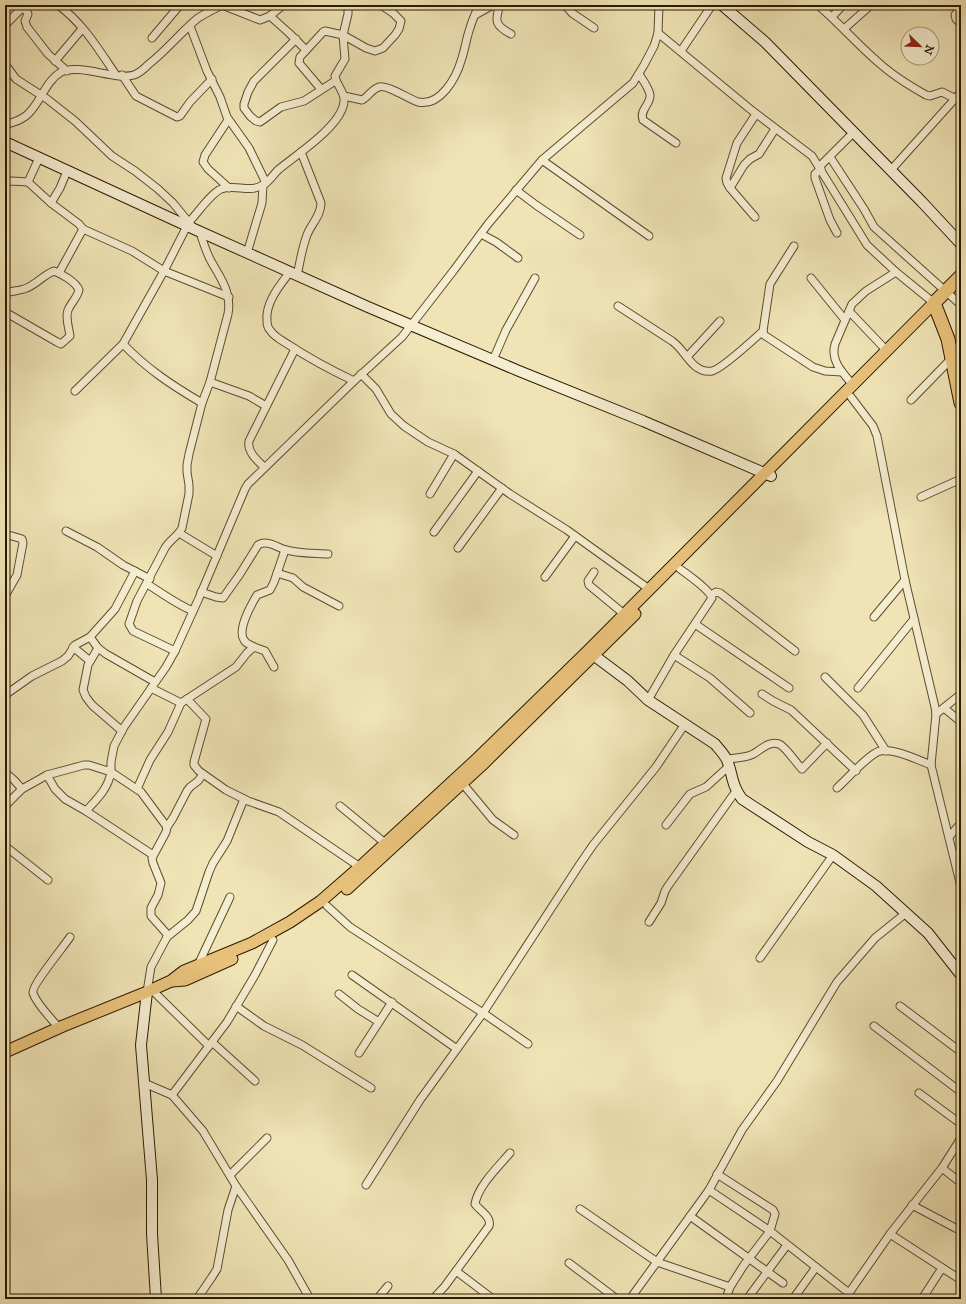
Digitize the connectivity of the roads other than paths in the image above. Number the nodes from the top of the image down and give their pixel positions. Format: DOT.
graph roads {
  1 [pos="58,5"];
  2 [pos="180,5"];
  3 [pos="222,5"];
  4 [pos="283,5"];
  5 [pos="347,5"];
  6 [pos="381,5"];
  7 [pos="479,5"];
  8 [pos="493,5"];
  9 [pos="500,5"];
  10 [pos="565,5"];
  11 [pos="660,5"];
  12 [pos="712,5"];
  13 [pos="722,5"];
  14 [pos="818,5"];
  15 [pos="843,5"];
  16 [pos="871,5"];
  17 [pos="25,6"];
  18 [pos="961,6"];
  19 [pos="475,14"];
  20 [pos="270,16"];
  21 [pos="832,17"];
  22 [pos="961,24"];
  23 [pos="5,25"];
  24 [pos="190,26"];
  25 [pos="594,28"];
  26 [pos="82,29"];
  27 [pos="844,29"];
  28 [pos="658,33"];
  29 [pos="511,34"];
  30 [pos="343,35"];
  31 [pos="152,38"];
  32 [pos="296,39"];
  33 [pos="306,50"];
  34 [pos="681,51"];
  35 [pos="55,61"];
  36 [pos="5,64"];
  37 [pos="67,71"];
  38 [pos="639,74"];
  39 [pos="119,75"];
  40 [pos="212,79"];
  41 [pos="335,81"];
  42 [pos="321,89"];
  43 [pos="961,92"];
  44 [pos="42,95"];
  45 [pos="344,96"];
  46 [pos="958,101"];
  47 [pos="756,114"];
  48 [pos="228,120"];
  49 [pos="5,125"];
  50 [pos="775,128"];
  51 [pos="854,133"];
  52 [pos="5,142"];
  53 [pos="676,143"];
  54 [pos="301,152"];
  55 [pos="830,156"];
  56 [pos="39,158"];
  57 [pos="542,160"];
  58 [pos="820,168"];
  59 [pos="891,170"];
  60 [pos="67,171"];
  61 [pos="6,180"];
  62 [pos="28,182"];
  63 [pos="264,184"];
  64 [pos="229,188"];
  65 [pos="730,188"];
  66 [pos="516,190"];
  67 [pos="51,203"];
  68 [pos="755,217"];
  69 [pos="193,227"];
  70 [pos="83,229"];
  71 [pos="837,233"];
  72 [pos="481,234"];
  73 [pos="580,235"];
  74 [pos="649,236"];
  75 [pos="961,244"];
  76 [pos="794,246"];
  77 [pos="247,253"];
  78 [pos="518,258"];
  79 [pos="164,271"];
  80 [pos="896,272"];
  81 [pos="59,273"];
  82 [pos="293,274"];
  83 [pos="961,276"];
  84 [pos="535,278"];
  85 [pos="811,278"];
  86 [pos="961,286"];
  87 [pos="5,293"];
  88 [pos="948,293"];
  89 [pos="229,297"];
  90 [pos="961,305"];
  91 [pos="618,306"];
  92 [pos="936,306"];
  93 [pos="849,311"];
  94 [pos="5,312"];
  95 [pos="845,320"];
  96 [pos="720,321"];
  97 [pos="412,326"];
  98 [pos="763,331"];
  99 [pos="123,344"];
  100 [pos="295,349"];
  101 [pos="887,351"];
  102 [pos="688,357"];
  103 [pos="952,358"];
  104 [pos="493,360"];
  105 [pos="842,372"];
  106 [pos="362,374"];
  107 [pos="354,381"];
  108 [pos="210,382"];
  109 [pos="75,390"];
  110 [pos="852,391"];
  111 [pos="911,400"];
  112 [pos="202,403"];
  113 [pos="961,403"];
  114 [pos="266,406"];
  115 [pos="454,454"];
  116 [pos="264,467"];
  117 [pos="478,471"];
  118 [pos="768,475"];
  119 [pos="961,479"];
  120 [pos="502,488"];
  121 [pos="430,494"];
  122 [pos="921,498"];
  123 [pos="66,530"];
  124 [pos="434,532"];
  125 [pos="179,533"];
  126 [pos="5,535"];
  127 [pos="575,536"];
  128 [pos="458,548"];
  129 [pos="285,550"];
  130 [pos="328,554"];
  131 [pos="216,556"];
  132 [pos="680,569"];
  133 [pos="135,571"];
  134 [pos="594,572"];
  135 [pos="277,573"];
  136 [pos="545,577"];
  137 [pos="905,580"];
  138 [pos="148,581"];
  139 [pos="649,589"];
  140 [pos="201,592"];
  141 [pos="711,595"];
  142 [pos="5,596"];
  143 [pos="339,606"];
  144 [pos="193,611"];
  145 [pos="624,614"];
  146 [pos="874,617"];
  147 [pos="914,619"];
  148 [pos="695,624"];
  149 [pos="90,637"];
  150 [pos="73,647"];
  151 [pos="254,647"];
  152 [pos="98,648"];
  153 [pos="175,651"];
  154 [pos="795,651"];
  155 [pos="591,653"];
  156 [pos="674,655"];
  157 [pos="90,661"];
  158 [pos="274,667"];
  159 [pos="825,677"];
  160 [pos="153,685"];
  161 [pos="789,688"];
  162 [pos="858,688"];
  163 [pos="762,694"];
  164 [pos="961,694"];
  165 [pos="5,695"];
  166 [pos="648,700"];
  167 [pos="184,701"];
  168 [pos="944,708"];
  169 [pos="750,713"];
  170 [pos="936,714"];
  171 [pos="961,722"];
  172 [pos="685,724"];
  173 [pos="122,730"];
  174 [pos="827,743"];
  175 [pos="886,751"];
  176 [pos="727,763"];
  177 [pos="931,765"];
  178 [pos="856,771"];
  179 [pos="5,772"];
  180 [pos="111,772"];
  181 [pos="203,774"];
  182 [pos="47,775"];
  183 [pos="462,784"];
  184 [pos="837,788"];
  185 [pos="22,789"];
  186 [pos="137,789"];
  187 [pos="736,791"];
  188 [pos="244,799"];
  189 [pos="5,806"];
  190 [pos="340,806"];
  191 [pos="86,811"];
  192 [pos="961,823"];
  193 [pos="666,825"];
  194 [pos="167,827"];
  195 [pos="514,835"];
  196 [pos="949,837"];
  197 [pos="385,843"];
  198 [pos="5,846"];
  199 [pos="153,855"];
  200 [pos="833,855"];
  201 [pos="958,862"];
  202 [pos="360,867"];
  203 [pos="48,880"];
  204 [pos="961,886"];
  205 [pos="230,897"];
  206 [pos="327,906"];
  207 [pos="906,913"];
  208 [pos="649,922"];
  209 [pos="70,937"];
  210 [pos="166,937"];
  211 [pos="273,940"];
  212 [pos="760,958"];
  213 [pos="198,966"];
  214 [pos="352,975"];
  215 [pos="961,975"];
  216 [pos="171,981"];
  217 [pos="150,991"];
  218 [pos="339,994"];
  219 [pos="392,1002"];
  220 [pos="236,1006"];
  221 [pos="900,1006"];
  222 [pos="483,1013"];
  223 [pos="379,1022"];
  224 [pos="874,1026"];
  225 [pos="59,1028"];
  226 [pos="210,1044"];
  227 [pos="528,1044"];
  228 [pos="457,1049"];
  229 [pos="5,1052"];
  230 [pos="961,1052"];
  231 [pos="359,1054"];
  232 [pos="255,1081"];
  233 [pos="144,1083"];
  234 [pos="371,1088"];
  235 [pos="961,1092"];
  236 [pos="920,1093"];
  237 [pos="172,1095"];
  238 [pos="961,1124"];
  239 [pos="267,1138"];
  240 [pos="961,1138"];
  241 [pos="510,1153"];
  242 [pos="942,1168"];
  243 [pos="717,1174"];
  244 [pos="230,1175"];
  245 [pos="961,1183"];
  246 [pos="366,1184"];
  247 [pos="236,1186"];
  248 [pos="709,1190"];
  249 [pos="912,1205"];
  250 [pos="580,1209"];
  251 [pos="690,1216"];
  252 [pos="770,1231"];
  253 [pos="961,1231"];
  254 [pos="890,1234"];
  255 [pos="787,1245"];
  256 [pos="748,1259"];
  257 [pos="657,1262"];
  258 [pos="569,1263"];
  259 [pos="816,1267"];
  260 [pos="942,1268"];
  261 [pos="456,1271"];
  262 [pos="767,1272"];
  263 [pos="961,1280"];
  264 [pos="783,1283"];
  265 [pos="388,1286"];
  266 [pos="730,1287"];
  267 [pos="750,1295"];
  268 [pos="848,1296"];
  269 [pos="156,1299"];
  270 [pos="197,1299"];
  271 [pos="310,1299"];
  272 [pos="377,1299"];
  273 [pos="433,1299"];
  274 [pos="493,1299"];
  275 [pos="617,1299"];
  276 [pos="630,1299"];
  277 [pos="726,1299"];
  278 [pos="793,1299"];
  279 [pos="922,1299"];
  1 -- 26 [label="street"];
  2 -- 31 [label="street"];
  3 -- 20 [label="street"];
  3 -- 24 [label="street"];
  4 -- 20 [label="street"];
  5 -- 30 [label="street"];
  6 -- 30 [label="street"];
  7 -- 19 [label="street"];
  8 -- 19 [label="street"];
  9 -- 29 [label="street"];
  10 -- 25 [label="street"];
  11 -- 28 [label="street"];
  12 -- 34 [label="street"];
  13 -- 51 [label="street"];
  14 -- 21 [label="street"];
  15 -- 21 [label="street"];
  16 -- 27 [label="street"];
  17 -- 23 [label="street"];
  17 -- 35 [label="street"];
  18 -- 22 [label="street"];
  19 -- 45 [label="street"];
  20 -- 32 [label="street"];
  21 -- 27 [label="street"];
  24 -- 39 [label="street"];
  24 -- 40 [label="street"];
  26 -- 35 [label="street"];
  26 -- 39 [label="street"];
  27 -- 46 [label="street"];
  28 -- 34 [label="street"];
  28 -- 38 [label="street"];
  30 -- 33 [label="street"];
  30 -- 41 [label="street"];
  32 -- 33 [label="street"];
  32 -- 42 [label="street"];
  33 -- 42 [label="street"];
  34 -- 47 [label="street"];
  35 -- 37 [label="street"];
  36 -- 44 [label="street"];
  37 -- 39 [label="street"];
  37 -- 44 [label="street"];
  38 -- 53 [label="street"];
  38 -- 57 [label="street"];
  39 -- 40 [label="street"];
  40 -- 48 [label="street"];
  41 -- 42 [label="street"];
  41 -- 45 [label="street"];
  43 -- 46 [label="street"];
  44 -- 49 [label="street"];
  44 -- 69 [label="street"];
  45 -- 54 [label="street"];
  46 -- 59 [label="street"];
  47 -- 50 [label="street"];
  47 -- 65 [label="street"];
  48 -- 63 [label="street"];
  48 -- 64 [label="street"];
  50 -- 58 [label="street"];
  50 -- 65 [label="street"];
  51 -- 55 [label="street"];
  51 -- 59 [label="street"];
  52 -- 56 [label="street"];
  54 -- 63 [label="street"];
  54 -- 82 [label="street"];
  55 -- 58 [label="street"];
  55 -- 88 [label="street"];
  56 -- 60 [label="street"];
  56 -- 62 [label="street"];
  57 -- 66 [label="street"];
  57 -- 74 [label="street"];
  58 -- 71 [label="street"];
  58 -- 80 [label="street"];
  59 -- 75 [label="street"];
  60 -- 67 [label="street"];
  60 -- 69 [label="street"];
  61 -- 62 [label="street"];
  62 -- 67 [label="street"];
  63 -- 64 [label="street"];
  63 -- 77 [label="street"];
  64 -- 69 [label="street"];
  65 -- 68 [label="street"];
  66 -- 72 [label="street"];
  66 -- 73 [label="street"];
  67 -- 70 [label="street"];
  69 -- 77 [label="street"];
  69 -- 79 [label="street"];
  69 -- 89 [label="street"];
  70 -- 79 [label="street"];
  70 -- 81 [label="street"];
  72 -- 78 [label="street"];
  72 -- 97 [label="street"];
  76 -- 98 [label="street"];
  77 -- 82 [label="street"];
  79 -- 89 [label="street"];
  79 -- 99 [label="street"];
  80 -- 92 [label="street"];
  80 -- 93 [label="street"];
  81 -- 87 [label="street"];
  81 -- 94 [label="street"];
  82 -- 97 [label="street"];
  82 -- 100 [label="street"];
  83 -- 88 [label="highway"];
  84 -- 104 [label="street"];
  85 -- 95 [label="street"];
  86 -- 88 [label="highway"];
  88 -- 90 [label="street"];
  88 -- 92 [label="highway"];
  89 -- 108 [label="street"];
  91 -- 102 [label="street"];
  92 -- 101 [label="main road"];
  92 -- 103 [label="highway"];
  92 -- 110 [label="main road"];
  93 -- 95 [label="street"];
  93 -- 101 [label="street"];
  95 -- 105 [label="street"];
  96 -- 102 [label="street"];
  97 -- 104 [label="street"];
  97 -- 106 [label="street"];
  98 -- 102 [label="street"];
  98 -- 105 [label="street"];
  99 -- 109 [label="street"];
  99 -- 112 [label="street"];
  100 -- 107 [label="street"];
  100 -- 114 [label="street"];
  101 -- 110 [label="main road"];
  103 -- 111 [label="street"];
  103 -- 113 [label="highway"];
  104 -- 118 [label="street"];
  105 -- 110 [label="street"];
  106 -- 107 [label="street"];
  106 -- 115 [label="street"];
  107 -- 116 [label="street"];
  108 -- 112 [label="street"];
  108 -- 114 [label="street"];
  110 -- 118 [label="main road"];
  110 -- 137 [label="street"];
  112 -- 125 [label="street"];
  114 -- 116 [label="street"];
  115 -- 117 [label="street"];
  115 -- 121 [label="street"];
  116 -- 131 [label="street"];
  117 -- 120 [label="street"];
  117 -- 124 [label="street"];
  118 -- 132 [label="main road"];
  118 -- 139 [label="main road"];
  119 -- 122 [label="street"];
  120 -- 127 [label="street"];
  120 -- 128 [label="street"];
  123 -- 133 [label="street"];
  125 -- 131 [label="street"];
  125 -- 138 [label="street"];
  126 -- 142 [label="street"];
  127 -- 136 [label="street"];
  127 -- 139 [label="street"];
  129 -- 130 [label="street"];
  129 -- 135 [label="street"];
  129 -- 140 [label="street"];
  131 -- 140 [label="street"];
  132 -- 141 [label="street"];
  132 -- 155 [label="main road"];
  133 -- 138 [label="street"];
  133 -- 149 [label="street"];
  134 -- 145 [label="street"];
  135 -- 143 [label="street"];
  135 -- 151 [label="street"];
  137 -- 146 [label="street"];
  137 -- 147 [label="street"];
  138 -- 144 [label="street"];
  138 -- 153 [label="street"];
  139 -- 145 [label="main road"];
  140 -- 144 [label="street"];
  141 -- 148 [label="street"];
  141 -- 154 [label="street"];
  144 -- 153 [label="street"];
  145 -- 155 [label="main road"];
  147 -- 162 [label="street"];
  147 -- 170 [label="street"];
  148 -- 156 [label="street"];
  148 -- 161 [label="street"];
  149 -- 150 [label="street"];
  149 -- 152 [label="street"];
  150 -- 157 [label="street"];
  150 -- 165 [label="street"];
  151 -- 158 [label="street"];
  151 -- 167 [label="street"];
  152 -- 157 [label="street"];
  152 -- 160 [label="street"];
  153 -- 160 [label="street"];
  155 -- 166 [label="street"];
  155 -- 183 [label="main road"];
  155 -- 197 [label="main road"];
  156 -- 166 [label="street"];
  156 -- 169 [label="street"];
  157 -- 173 [label="street"];
  159 -- 175 [label="street"];
  160 -- 167 [label="street"];
  160 -- 173 [label="street"];
  163 -- 174 [label="street"];
  164 -- 168 [label="street"];
  166 -- 172 [label="street"];
  167 -- 181 [label="street"];
  167 -- 186 [label="street"];
  168 -- 170 [label="street"];
  168 -- 171 [label="street"];
  170 -- 177 [label="street"];
  172 -- 176 [label="street"];
  172 -- 222 [label="street"];
  173 -- 180 [label="street"];
  174 -- 176 [label="street"];
  174 -- 178 [label="street"];
  175 -- 177 [label="street"];
  175 -- 178 [label="street"];
  176 -- 187 [label="street"];
  176 -- 193 [label="street"];
  177 -- 196 [label="street"];
  178 -- 184 [label="street"];
  179 -- 185 [label="street"];
  180 -- 182 [label="street"];
  180 -- 186 [label="street"];
  180 -- 191 [label="street"];
  181 -- 188 [label="street"];
  181 -- 194 [label="street"];
  182 -- 185 [label="street"];
  182 -- 191 [label="street"];
  183 -- 195 [label="street"];
  183 -- 206 [label="main road"];
  185 -- 189 [label="street"];
  186 -- 194 [label="street"];
  187 -- 200 [label="street"];
  187 -- 208 [label="street"];
  188 -- 202 [label="street"];
  188 -- 210 [label="street"];
  190 -- 197 [label="street"];
  191 -- 199 [label="street"];
  192 -- 196 [label="street"];
  194 -- 199 [label="street"];
  196 -- 201 [label="street"];
  197 -- 202 [label="main road"];
  198 -- 203 [label="street"];
  199 -- 210 [label="street"];
  200 -- 207 [label="street"];
  200 -- 212 [label="street"];
  201 -- 204 [label="street"];
  202 -- 213 [label="main road"];
  205 -- 213 [label="street"];
  206 -- 211 [label="main road"];
  206 -- 222 [label="street"];
  207 -- 215 [label="street"];
  207 -- 243 [label="street"];
  209 -- 225 [label="street"];
  210 -- 217 [label="street"];
  211 -- 216 [label="main road"];
  211 -- 220 [label="street"];
  213 -- 216 [label="main road"];
  214 -- 219 [label="street"];
  216 -- 217 [label="main road"];
  217 -- 225 [label="main road"];
  217 -- 226 [label="street"];
  217 -- 233 [label="street"];
  218 -- 223 [label="street"];
  219 -- 223 [label="street"];
  219 -- 228 [label="street"];
  220 -- 226 [label="street"];
  220 -- 234 [label="street"];
  221 -- 230 [label="street"];
  222 -- 227 [label="street"];
  222 -- 228 [label="street"];
  223 -- 231 [label="street"];
  224 -- 235 [label="street"];
  225 -- 229 [label="main road"];
  226 -- 232 [label="street"];
  226 -- 237 [label="street"];
  228 -- 246 [label="street"];
  233 -- 237 [label="street"];
  233 -- 269 [label="street"];
  236 -- 238 [label="street"];
  237 -- 244 [label="street"];
  239 -- 244 [label="street"];
  240 -- 242 [label="street"];
  241 -- 261 [label="street"];
  242 -- 245 [label="street"];
  242 -- 249 [label="street"];
  243 -- 248 [label="street"];
  243 -- 252 [label="street"];
  244 -- 247 [label="street"];
  247 -- 270 [label="street"];
  247 -- 271 [label="street"];
  248 -- 251 [label="street"];
  248 -- 252 [label="street"];
  249 -- 253 [label="street"];
  249 -- 254 [label="street"];
  250 -- 257 [label="street"];
  251 -- 256 [label="street"];
  251 -- 257 [label="street"];
  252 -- 255 [label="street"];
  252 -- 256 [label="street"];
  254 -- 260 [label="street"];
  254 -- 268 [label="street"];
  255 -- 259 [label="street"];
  255 -- 262 [label="street"];
  256 -- 262 [label="street"];
  256 -- 266 [label="street"];
  257 -- 266 [label="street"];
  257 -- 276 [label="street"];
  258 -- 275 [label="street"];
  259 -- 268 [label="street"];
  259 -- 278 [label="street"];
  260 -- 263 [label="street"];
  260 -- 279 [label="street"];
  261 -- 273 [label="street"];
  261 -- 274 [label="street"];
  262 -- 264 [label="street"];
  262 -- 267 [label="street"];
  265 -- 272 [label="street"];
  266 -- 277 [label="street"];
}
